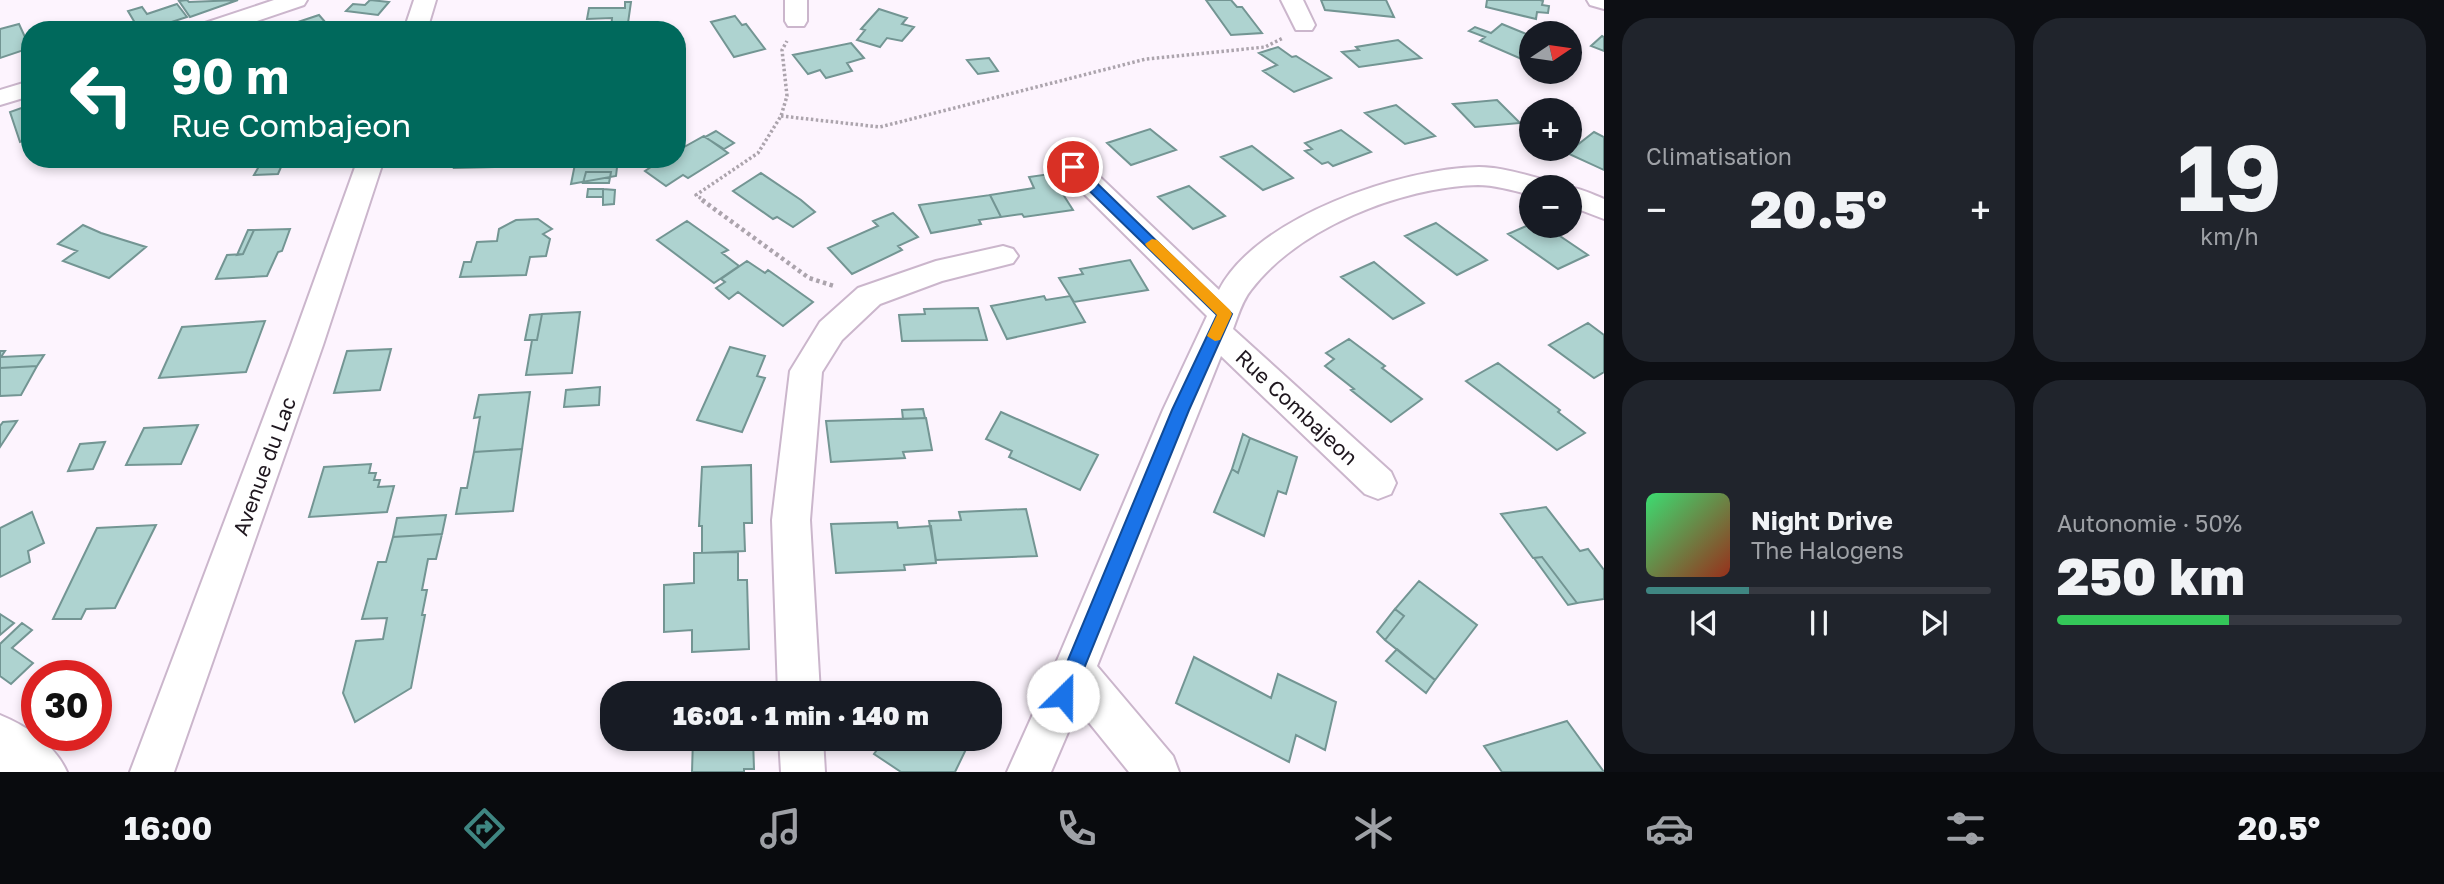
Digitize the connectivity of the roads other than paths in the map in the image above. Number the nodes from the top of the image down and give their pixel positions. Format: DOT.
graph roads {
  1 [pos="296,0"];
  2 [pos="425,0"];
  3 [pos="1292,0"];
  4 [pos="1598,0"];
  5 [pos="1604,2"];
  6 [pos="234,21"];
  7 [pos="418,21"];
  8 [pos="1304,25"];
  9 [pos="21,91"];
  10 [pos="0,98"];
  11 [pos="1073,167"];
  12 [pos="369,168"];
  13 [pos="1519,183"];
  14 [pos="1582,201"];
  15 [pos="1604,209"];
  16 [pos="1003,256"];
  17 [pos="1221,323"];
  18 [pos="1378,483"];
  19 [pos="1074,671"];
  20 [pos="798,681"];
  21 [pos="0,740"];
  22 [pos="802,751"];
  23 [pos="41,772"];
  24 [pos="152,772"];
  25 [pos="803,772"];
  26 [pos="1030,772"];
  27 [pos="1157,772"];
  1 -- 6 [label="street"];
  2 -- 7 [label="street"];
  3 -- 8 [label="street"];
  4 -- 5 [label="street"];
  9 -- 10 [label="street"];
  11 -- 17 [label="street, Rue Combajeon"];
  12 -- 24 [label="street, Avenue du Lac"];
  13 -- 17 [label="street, Rue Combajeon"];
  14 -- 15 [label="street"];
  16 -- 20 [label="street"];
  17 -- 18 [label="street, Rue Combajeon"];
  17 -- 19 [label="street, Rue Combajeon"];
  19 -- 26 [label="street, Rue Combajeon"];
  19 -- 27 [label="street"];
  21 -- 23 [label="street"];
  22 -- 25 [label="street"];
}
